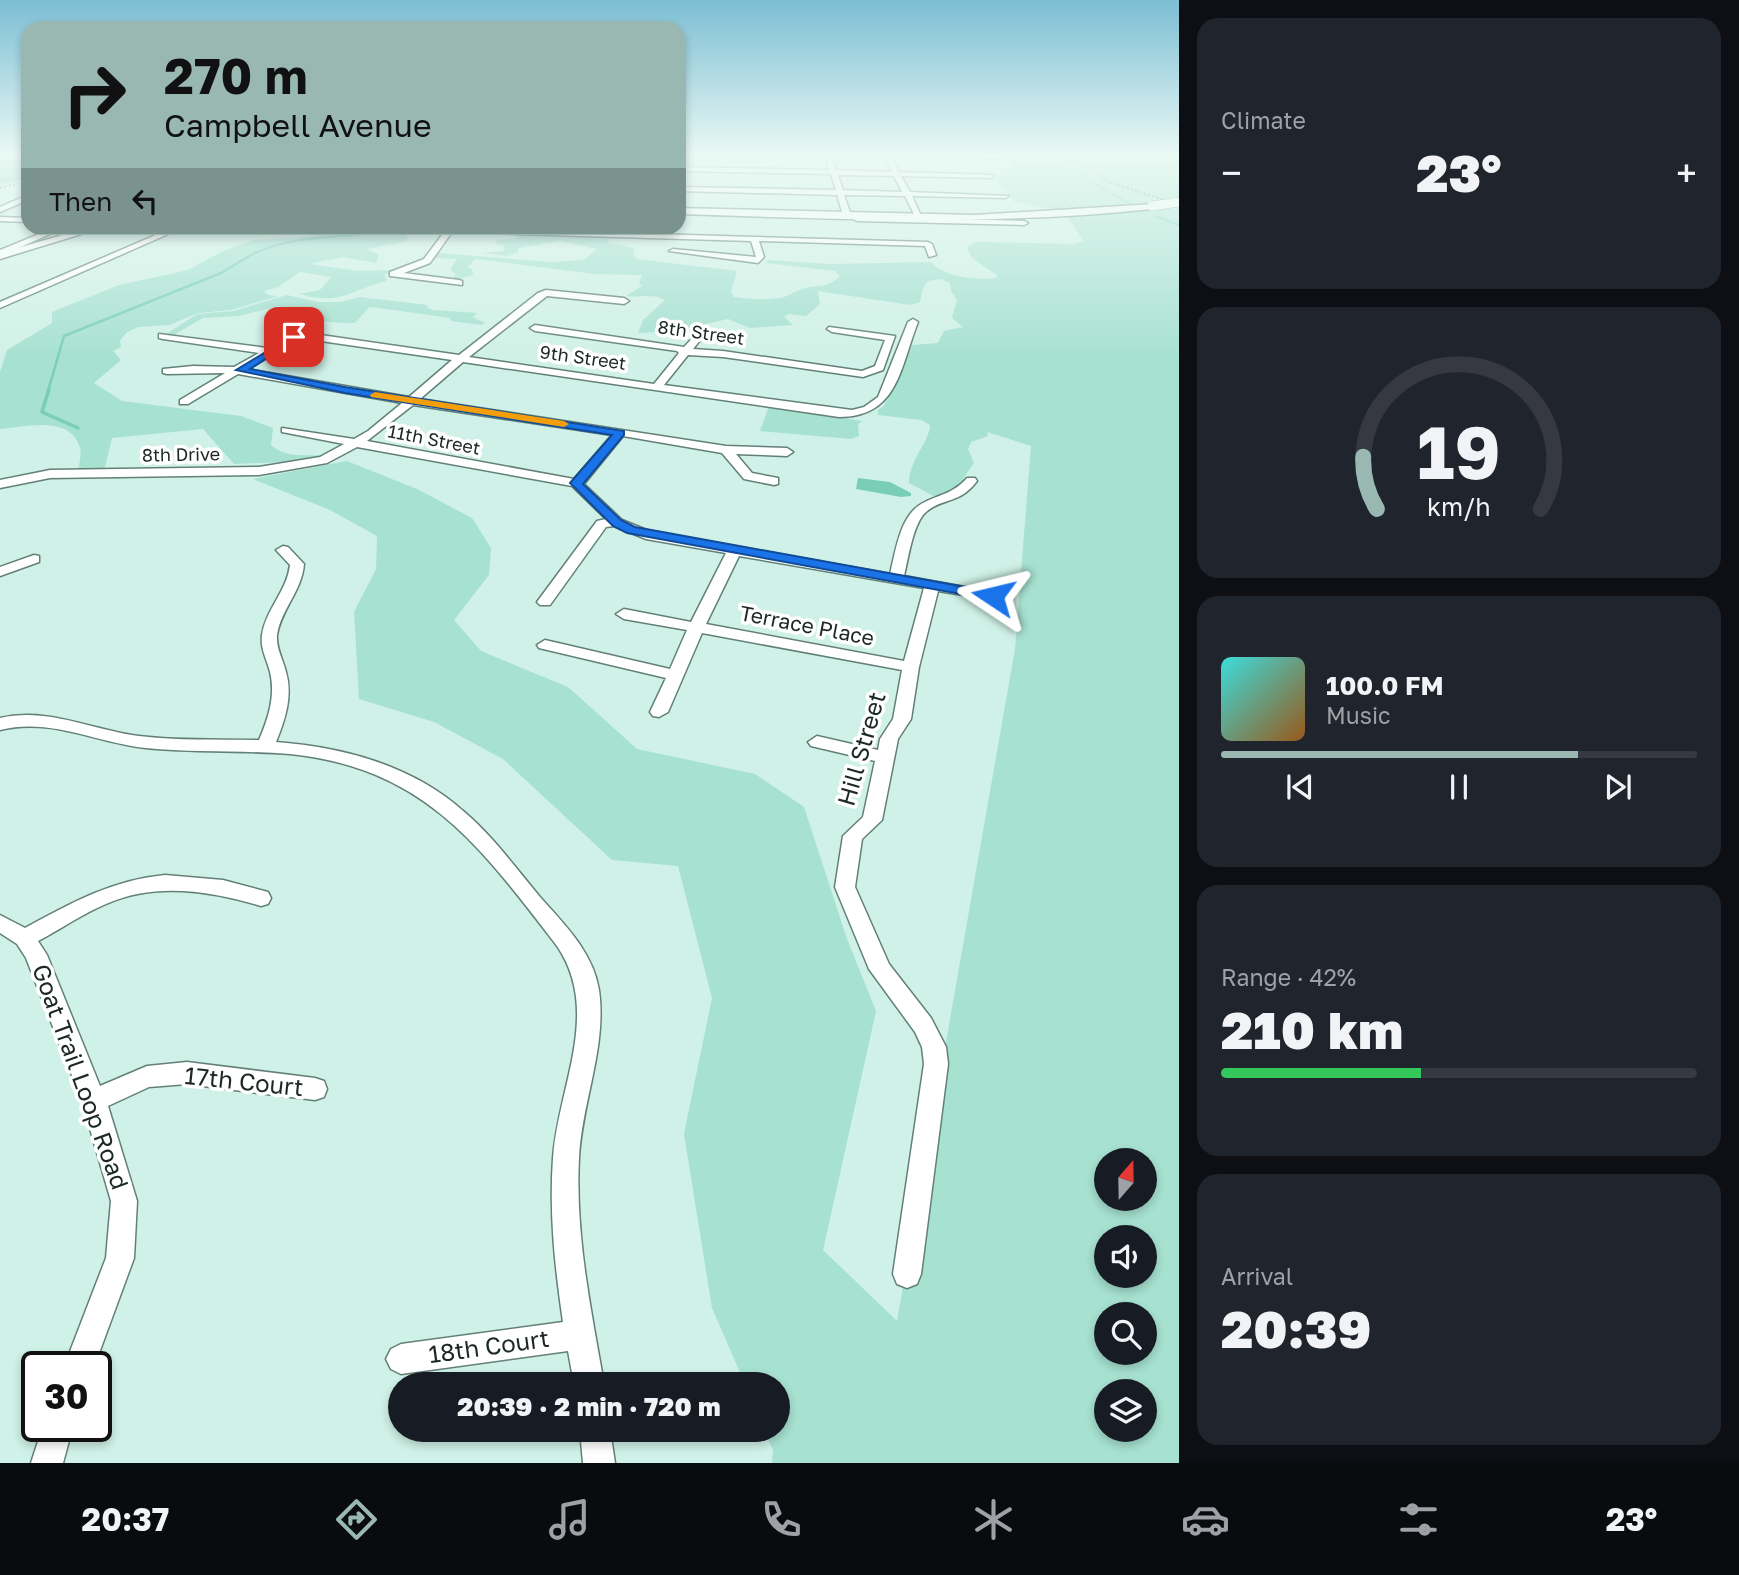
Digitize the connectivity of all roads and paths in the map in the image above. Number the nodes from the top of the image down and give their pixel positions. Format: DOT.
graph roads {
  1 [pos="852,223"];
  2 [pos="44,235"];
  3 [pos="70,235"];
  4 [pos="162,235"];
  5 [pos="446,235"];
  6 [pos="679,235"];
  7 [pos="754,239"];
  8 [pos="855,242"];
  9 [pos="673,251"];
  10 [pos="858,252"];
  11 [pos="0,254"];
  12 [pos="932,255"];
  13 [pos="459,283"];
  14 [pos="624,301"];
  15 [pos="0,305"];
  16 [pos="913,322"];
  17 [pos="535,328"];
  18 [pos="704,329"];
  19 [pos="832,329"];
  20 [pos="163,336"];
  21 [pos="270,351"];
  22 [pos="683,352"];
  23 [pos="464,358"];
  24 [pos="241,370"];
  25 [pos="167,371"];
  26 [pos="658,386"];
  27 [pos="412,401"];
  28 [pos="184,402"];
  29 [pos="286,430"];
  30 [pos="620,433"];
  31 [pos="359,443"];
  32 [pos="726,450"];
  33 [pos="787,452"];
  34 [pos="6,478"];
  35 [pos="774,481"];
  36 [pos="971,481"];
  37 [pos="576,483"];
  38 [pos="616,522"];
  39 [pos="283,550"];
  40 [pos="734,550"];
  41 [pos="34,559"];
  42 [pos="0,572"];
  43 [pos="896,578"];
  44 [pos="932,585"];
  45 [pos="993,596"];
  46 [pos="545,602"];
  47 [pos="624,614"];
  48 [pos="696,628"];
  49 [pos="545,645"];
  50 [pos="911,667"];
  51 [pos="674,675"];
  52 [pos="659,712"];
  53 [pos="0,724"];
  54 [pos="817,742"];
  55 [pos="265,744"];
  56 [pos="885,757"];
  57 [pos="261,898"];
  58 [pos="0,923"];
  59 [pos="25,938"];
  60 [pos="315,1089"];
  61 [pos="94,1101"];
  62 [pos="906,1274"];
  63 [pos="577,1335"];
  64 [pos="85,1351"];
  65 [pos="401,1359"];
  66 [pos="586,1372"];
  67 [pos="53,1442"];
  68 [pos="596,1442"];
  69 [pos="47,1463"];
  70 [pos="599,1463"];
  1 -- 8 [label="street"];
  2 -- 11 [label="street"];
  3 -- 11 [label="main road"];
  4 -- 15 [label="street"];
  5 -- 13 [label="street"];
  6 -- 7 [label="street"];
  7 -- 8 [label="street"];
  7 -- 9 [label="street"];
  8 -- 10 [label="street"];
  8 -- 12 [label="street"];
  14 -- 23 [label="street, 8th Drive"];
  16 -- 26 [label="street, 9th Street"];
  17 -- 22 [label="street, 8th Street"];
  18 -- 22 [label="street"];
  19 -- 22 [label="street, 8th Street"];
  20 -- 21 [label="street"];
  21 -- 23 [label="street, 9th Street"];
  21 -- 24 [label="street"];
  22 -- 26 [label="street"];
  23 -- 26 [label="street, 9th Street"];
  23 -- 27 [label="street, 8th Drive"];
  24 -- 25 [label="street"];
  24 -- 27 [label="street"];
  24 -- 28 [label="street"];
  27 -- 30 [label="street"];
  27 -- 31 [label="street, 8th Drive"];
  29 -- 31 [label="street, 11th Street"];
  30 -- 32 [label="street"];
  30 -- 37 [label="street"];
  31 -- 34 [label="street, 8th Drive"];
  31 -- 37 [label="street, 11th Street"];
  32 -- 33 [label="street"];
  32 -- 35 [label="street"];
  36 -- 43 [label="street"];
  37 -- 38 [label="street"];
  38 -- 40 [label="street"];
  38 -- 46 [label="street"];
  39 -- 55 [label="street"];
  40 -- 43 [label="street"];
  40 -- 48 [label="street"];
  41 -- 42 [label="street"];
  43 -- 44 [label="street"];
  44 -- 45 [label="street"];
  44 -- 50 [label="street, Hill Street"];
  47 -- 48 [label="street, Terrace Place"];
  48 -- 50 [label="street, Terrace Place"];
  48 -- 51 [label="street"];
  49 -- 51 [label="street"];
  50 -- 56 [label="street, Hill Street"];
  51 -- 52 [label="street"];
  53 -- 55 [label="street"];
  54 -- 56 [label="street"];
  55 -- 63 [label="street"];
  56 -- 62 [label="street, Hill Street"];
  57 -- 59 [label="street"];
  58 -- 59 [label="street, Goat Trail Loop Road"];
  59 -- 61 [label="street, Goat Trail Loop Road"];
  60 -- 61 [label="street, 17th Court"];
  61 -- 64 [label="street, Goat Trail Loop Road"];
  63 -- 65 [label="street, 18th Court"];
  63 -- 66 [label="street"];
  67 -- 69 [label="street"];
  68 -- 70 [label="street"];
}
